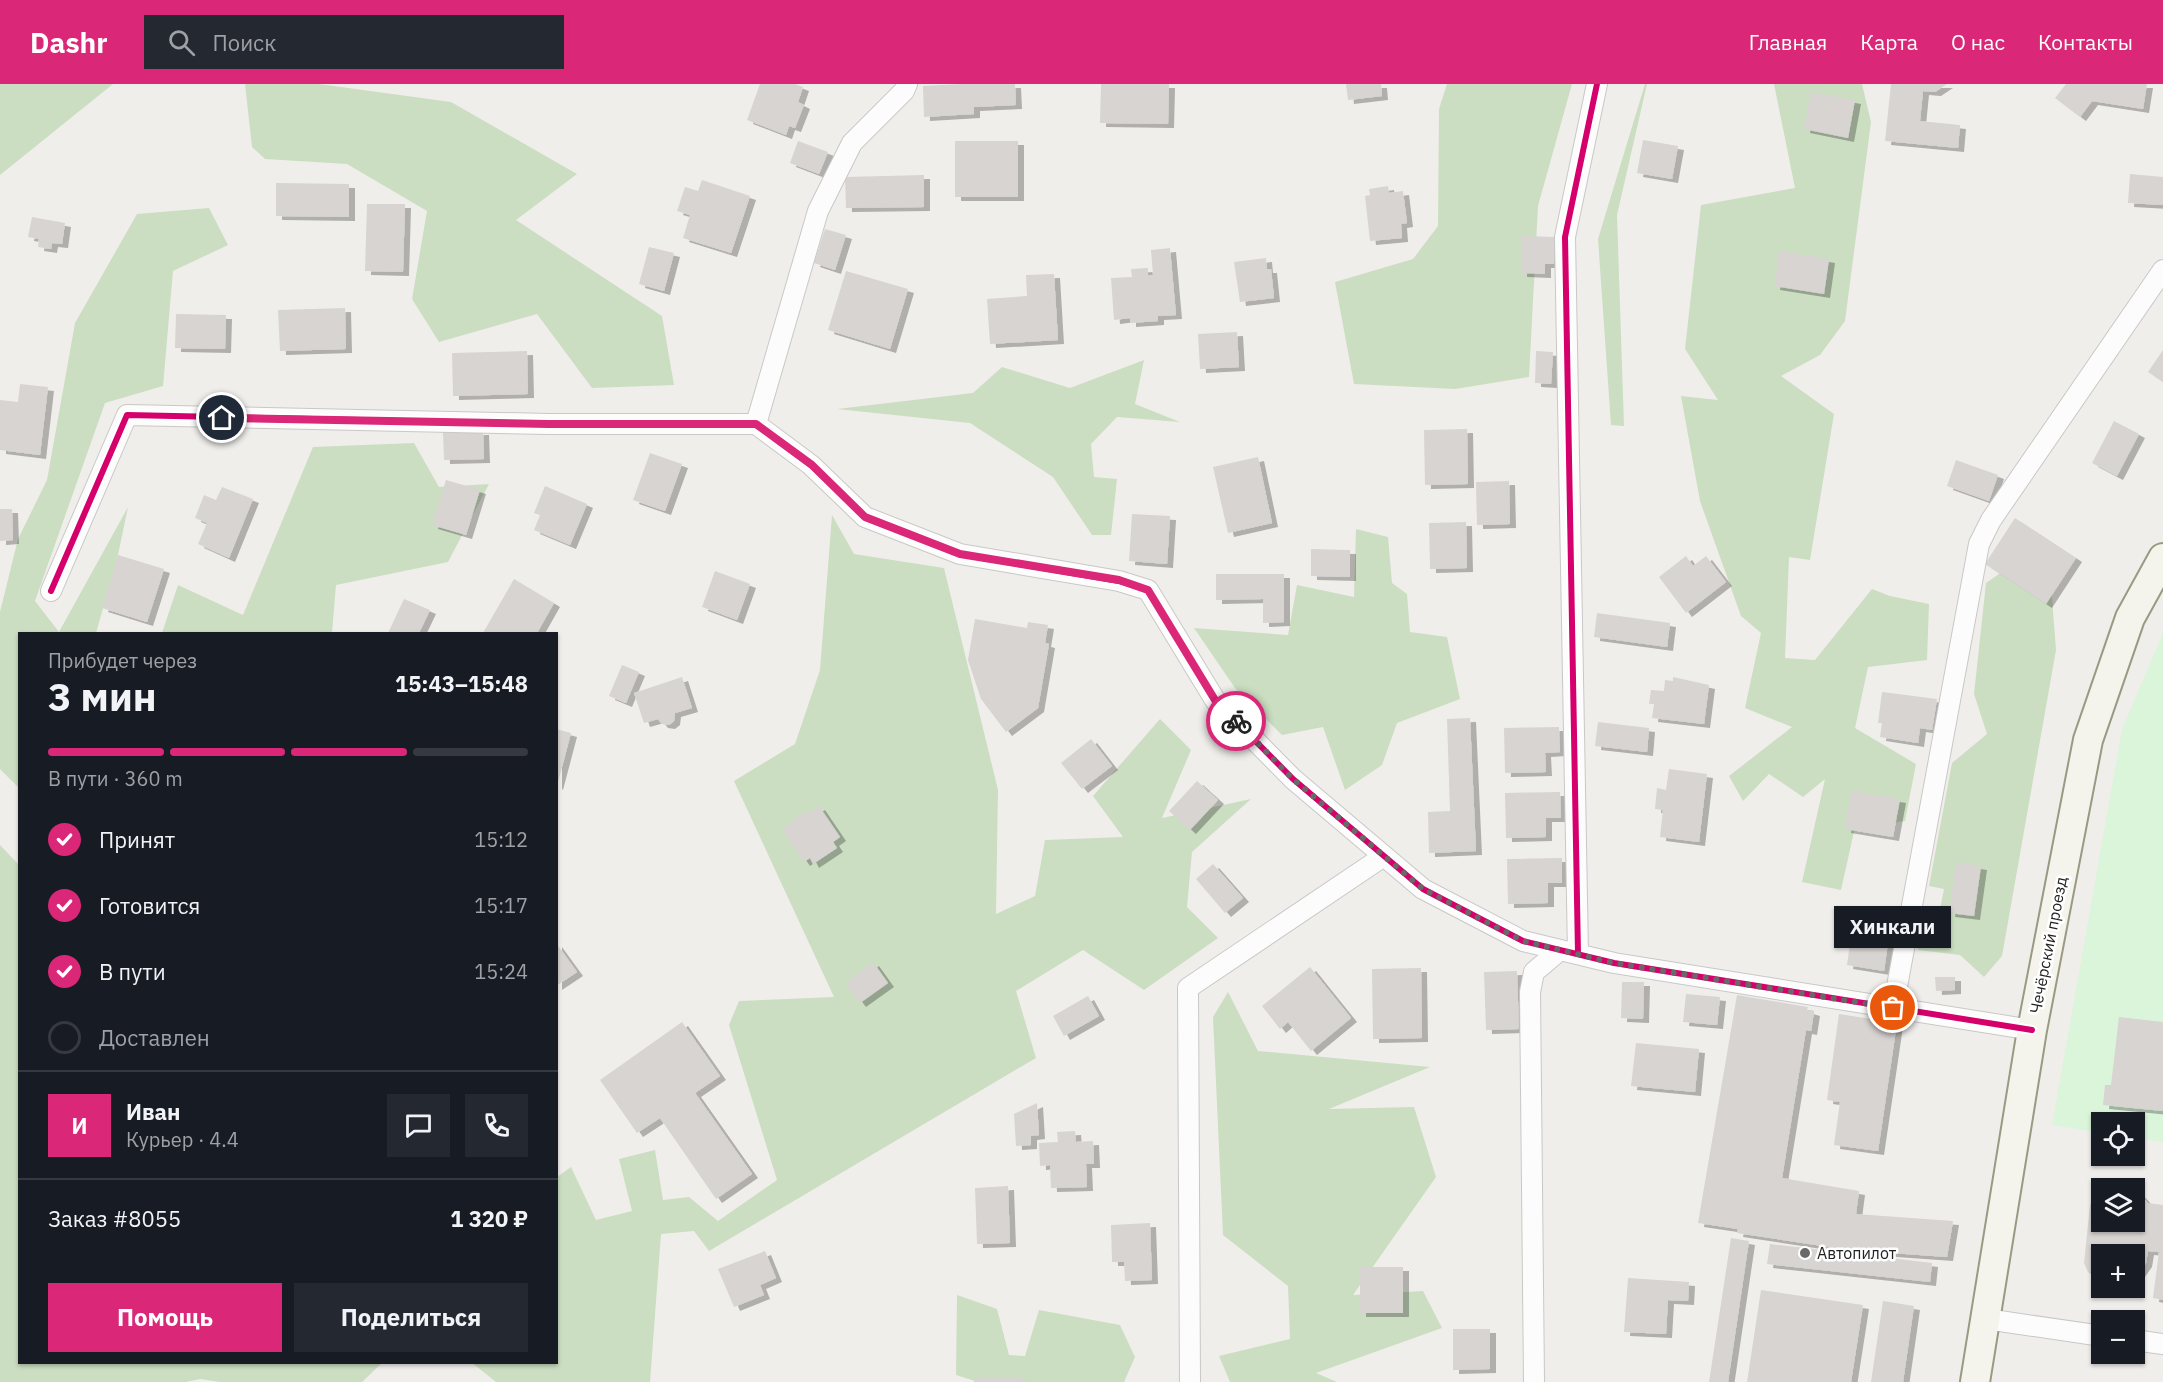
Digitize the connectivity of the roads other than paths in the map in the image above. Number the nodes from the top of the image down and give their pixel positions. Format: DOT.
graph roads {
  1 [pos="907,84"];
  2 [pos="1597,84"];
  3 [pos="2163,270"];
  4 [pos="756,424"];
  5 [pos="2163,558"];
  6 [pos="51,591"];
  7 [pos="1384,856"];
  8 [pos="1569,952"];
  9 [pos="1893,1008"];
  10 [pos="2032,1030"];
  11 [pos="1986,1319"];
  12 [pos="2091,1334"];
  13 [pos="2145,1342"];
  14 [pos="2163,1344"];
  15 [pos="1190,1382"];
  16 [pos="1534,1382"];
  17 [pos="1976,1382"];
  1 -- 4 [label="street"];
  2 -- 8 [label="street"];
  3 -- 9 [label="street"];
  4 -- 6 [label="street"];
  4 -- 7 [label="street"];
  5 -- 10 [label="main road, Чечёрский проезд"];
  7 -- 8 [label="street"];
  7 -- 15 [label="street"];
  8 -- 9 [label="street"];
  8 -- 16 [label="street"];
  9 -- 10 [label="street"];
  10 -- 11 [label="main road, Чечёрский проезд"];
  11 -- 12 [label="street"];
  11 -- 17 [label="main road, Чечёрский проезд"];
  13 -- 14 [label="street"];
}
